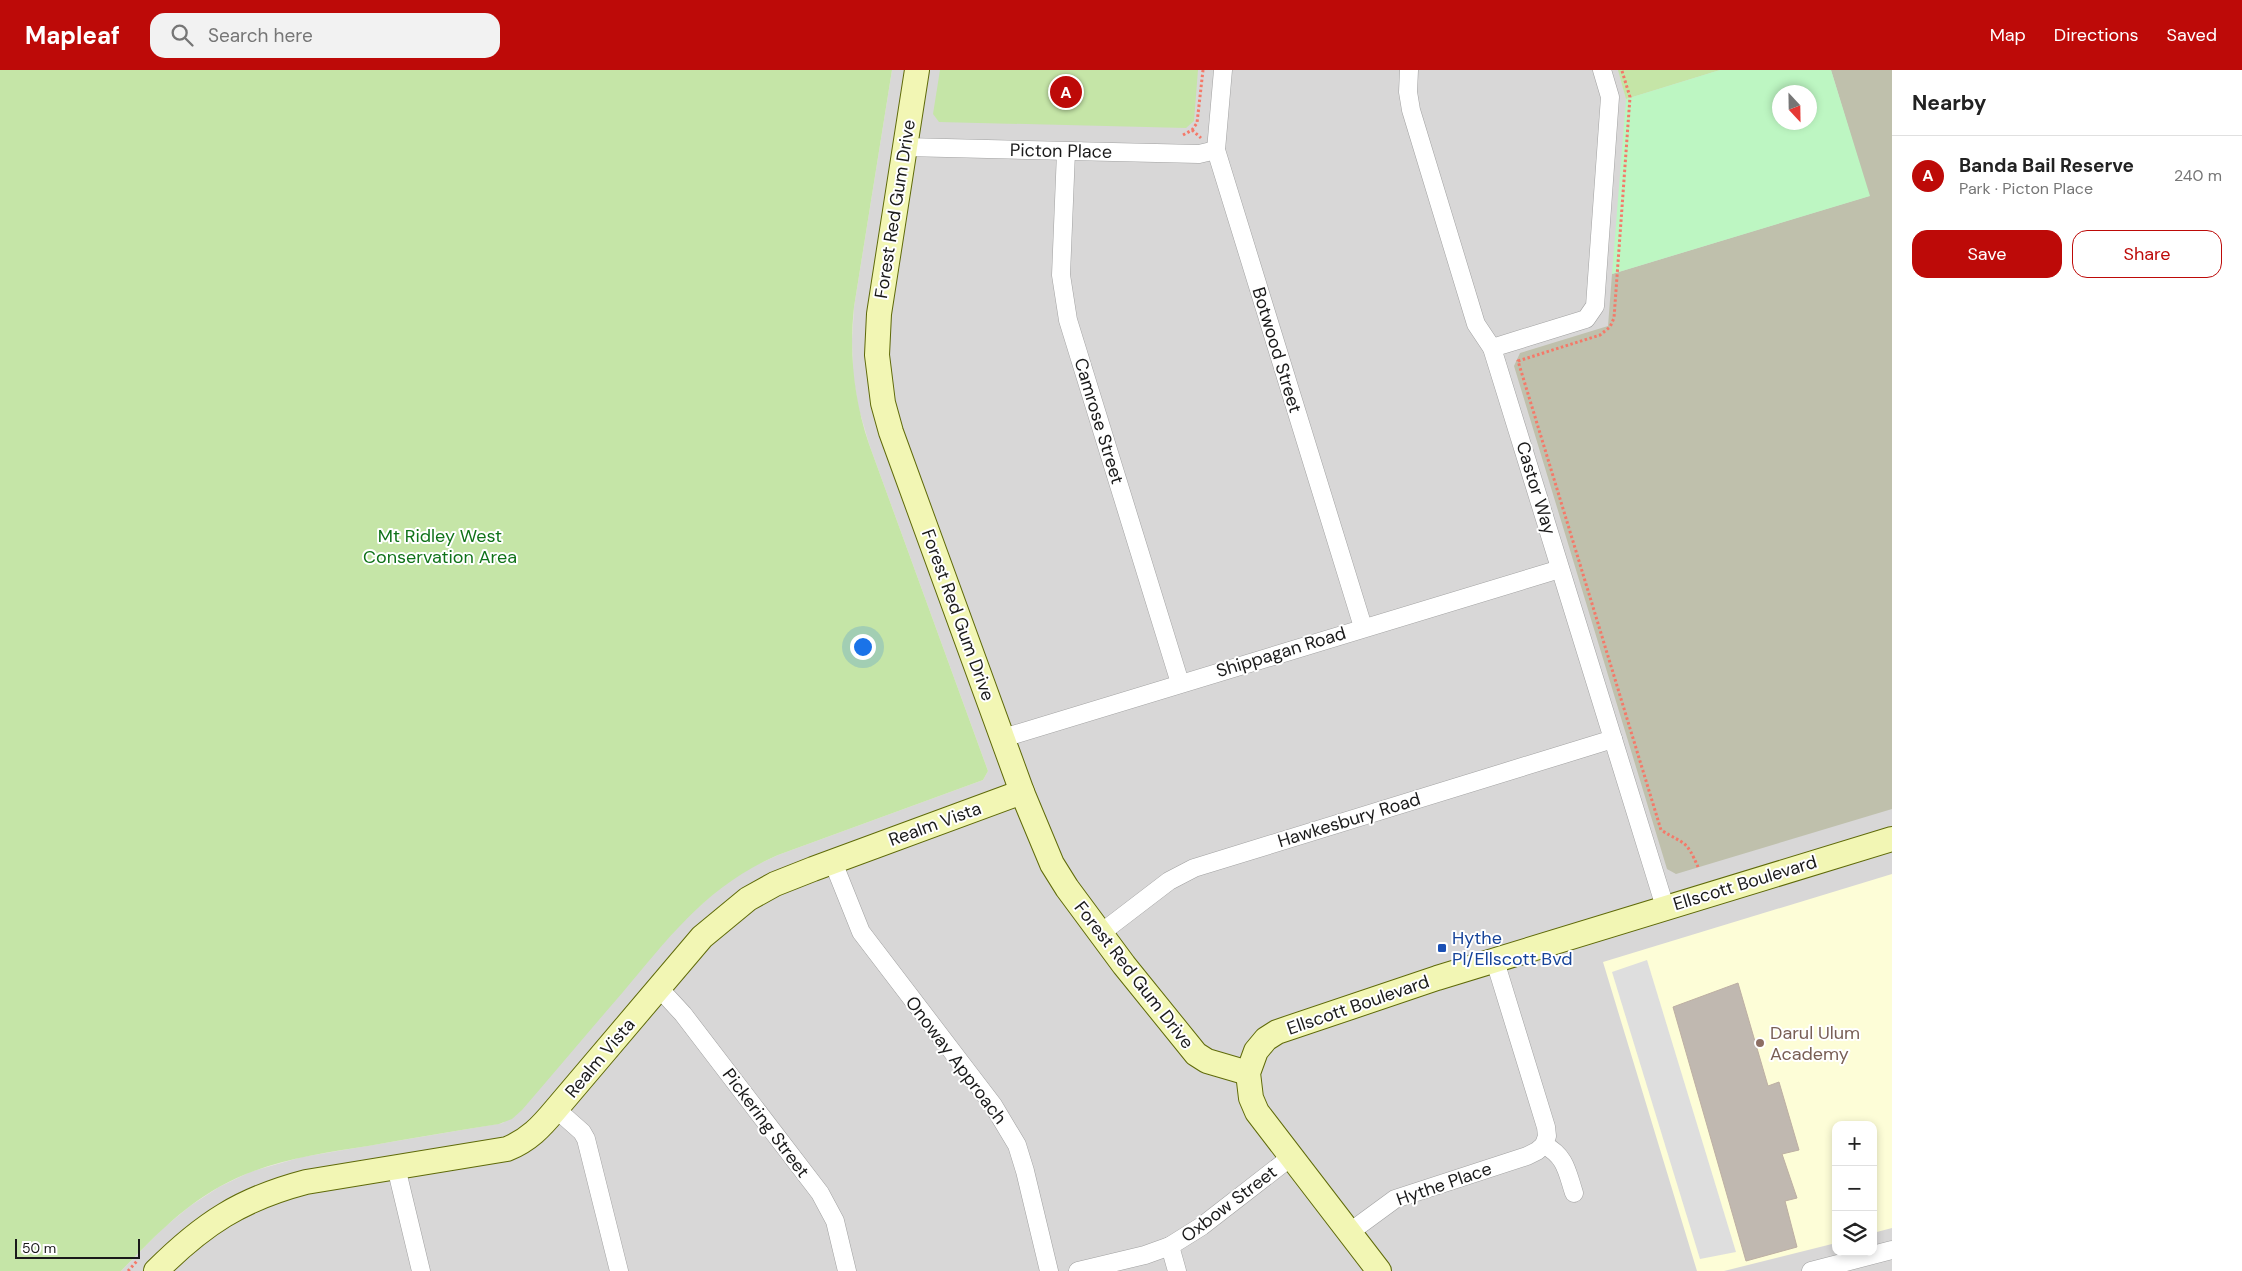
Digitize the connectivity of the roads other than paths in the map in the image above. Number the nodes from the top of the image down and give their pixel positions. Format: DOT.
graph roads {
  1 [pos="918,70"];
  2 [pos="1223,70"];
  3 [pos="1409,70"];
  4 [pos="1602,70"];
  5 [pos="905,147"];
  6 [pos="1216,150"];
  7 [pos="1066,152"];
  8 [pos="1492,348"];
  9 [pos="1560,569"];
  10 [pos="1363,628"];
  11 [pos="1180,683"];
  12 [pos="1003,738"];
  13 [pos="1613,740"];
  14 [pos="1022,792"];
  15 [pos="1892,839"];
  16 [pos="833,862"];
  17 [pos="1665,908"];
  18 [pos="1101,932"];
  19 [pos="1495,961"];
  20 [pos="660,988"];
  21 [pos="1248,1072"];
  22 [pos="556,1109"];
  23 [pos="1544,1145"];
  24 [pos="1291,1157"];
  25 [pos="396,1167"];
  26 [pos="1574,1193"];
  27 [pos="1350,1232"];
  28 [pos="1170,1246"];
  29 [pos="1892,1250"];
  30 [pos="153,1268"];
  31 [pos="420,1271"];
  32 [pos="620,1271"];
  33 [pos="847,1271"];
  34 [pos="1049,1271"];
  35 [pos="1078,1271"];
  36 [pos="1177,1271"];
  37 [pos="1378,1271"];
  38 [pos="1811,1271"];
  1 -- 5 [label="street, Forest Red Gum Drive"];
  2 -- 6 [label="street, Botwood Street"];
  3 -- 8 [label="street, Castor Way"];
  4 -- 8 [label="street"];
  5 -- 7 [label="street, Picton Place"];
  5 -- 12 [label="street, Forest Red Gum Drive"];
  6 -- 7 [label="street, Picton Place"];
  6 -- 10 [label="street, Botwood Street"];
  7 -- 11 [label="street, Camrose Street"];
  8 -- 9 [label="street, Castor Way"];
  9 -- 10 [label="street, Shippagan Road"];
  9 -- 13 [label="street, Castor Way"];
  10 -- 11 [label="street, Shippagan Road"];
  11 -- 12 [label="street, Shippagan Road"];
  12 -- 14 [label="street, Forest Red Gum Drive"];
  13 -- 17 [label="street, Castor Way"];
  13 -- 18 [label="street, Hawkesbury Road"];
  14 -- 16 [label="street, Realm Vista"];
  14 -- 18 [label="street, Forest Red Gum Drive"];
  15 -- 17 [label="street, Ellscott Boulevard"];
  16 -- 20 [label="street, Realm Vista"];
  16 -- 34 [label="street, Onoway Approach"];
  17 -- 19 [label="street, Ellscott Boulevard"];
  18 -- 21 [label="street, Forest Red Gum Drive"];
  19 -- 21 [label="street, Ellscott Boulevard"];
  19 -- 23 [label="street"];
  20 -- 22 [label="street, Realm Vista"];
  20 -- 33 [label="street, Pickering Street"];
  21 -- 24 [label="street, Ellscott Boulevard"];
  22 -- 25 [label="street, Realm Vista"];
  22 -- 32 [label="street"];
  23 -- 26 [label="street"];
  23 -- 27 [label="street, Hythe Place"];
  24 -- 27 [label="street, Ellscott Boulevard"];
  24 -- 28 [label="street, Oxbow Street"];
  25 -- 30 [label="street, Realm Vista"];
  25 -- 31 [label="street"];
  27 -- 37 [label="street, Ellscott Boulevard"];
  28 -- 35 [label="street, Oxbow Street"];
  28 -- 36 [label="street"];
  29 -- 38 [label="street"];
}
